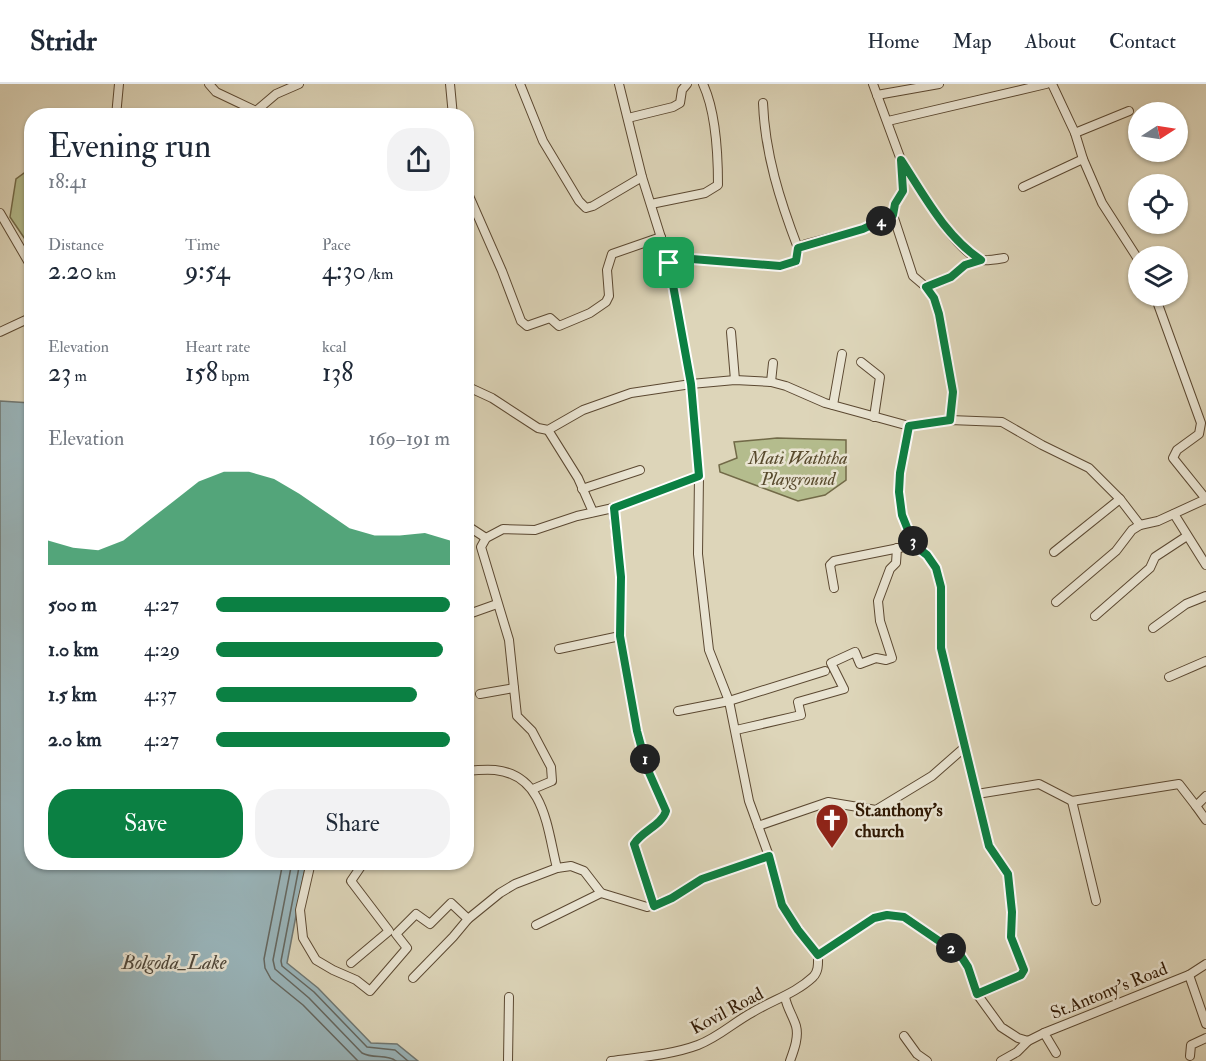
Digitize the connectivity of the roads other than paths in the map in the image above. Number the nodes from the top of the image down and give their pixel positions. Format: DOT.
graph roads {
  1 [pos="119,84"];
  2 [pos="209,84"];
  3 [pos="298,84"];
  4 [pos="450,84"];
  5 [pos="520,84"];
  6 [pos="619,84"];
  7 [pos="687,84"];
  8 [pos="703,84"];
  9 [pos="873,84"];
  10 [pos="939,84"];
  11 [pos="1046,84"];
  12 [pos="1052,84"];
  13 [pos="877,95"];
  14 [pos="763,103"];
  15 [pos="117,108"];
  16 [pos="248,108"];
  17 [pos="263,108"];
  18 [pos="452,108"];
  19 [pos="1128,111"];
  20 [pos="628,118"];
  21 [pos="888,121"];
  22 [pos="1075,133"];
  23 [pos="1083,159"];
  24 [pos="901,160"];
  25 [pos="642,177"];
  26 [pos="1023,187"];
  27 [pos="651,204"];
  28 [pos="0,213"];
  29 [pos="474,215"];
  30 [pos="893,215"];
  31 [pos="661,237"];
  32 [pos="1130,246"];
  33 [pos="798,248"];
  34 [pos="24,254"];
  35 [pos="1004,258"];
  36 [pos="981,260"];
  37 [pos="669,263"];
  38 [pos="926,287"];
  39 [pos="1159,306"];
  40 [pos="24,321"];
  41 [pos="0,332"];
  42 [pos="731,332"];
  43 [pos="842,354"];
  44 [pos="861,362"];
  45 [pos="773,363"];
  46 [pos="735,380"];
  47 [pos="771,382"];
  48 [pos="691,384"];
  49 [pos="474,390"];
  50 [pos="833,405"];
  51 [pos="873,417"];
  52 [pos="950,420"];
  53 [pos="909,426"];
  54 [pos="548,430"];
  55 [pos="640,470"];
  56 [pos="699,476"];
  57 [pos="582,489"];
  58 [pos="1120,499"];
  59 [pos="1206,499"];
  60 [pos="614,508"];
  61 [pos="593,512"];
  62 [pos="1174,514"];
  63 [pos="1140,525"];
  64 [pos="474,530"];
  65 [pos="1187,536"];
  66 [pos="486,538"];
  67 [pos="914,545"];
  68 [pos="897,548"];
  69 [pos="1054,552"];
  70 [pos="1206,565"];
  71 [pos="834,588"];
  72 [pos="1206,596"];
  73 [pos="1056,602"];
  74 [pos="497,604"];
  75 [pos="474,612"];
  76 [pos="1095,616"];
  77 [pos="1153,628"];
  78 [pos="620,636"];
  79 [pos="559,649"];
  80 [pos="1206,661"];
  81 [pos="825,671"];
  82 [pos="1169,677"];
  83 [pos="514,688"];
  84 [pos="480,694"];
  85 [pos="729,702"];
  86 [pos="678,711"];
  87 [pos="736,730"];
  88 [pos="965,747"];
  89 [pos="474,771"];
  90 [pos="533,789"];
  91 [pos="977,794"];
  92 [pos="1206,796"];
  93 [pos="1072,801"];
  94 [pos="1196,806"];
  95 [pos="1206,820"];
  96 [pos="758,826"];
  97 [pos="769,856"];
  98 [pos="557,868"];
  99 [pos="309,870"];
  100 [pos="359,870"];
  101 [pos="601,893"];
  102 [pos="1096,901"];
  103 [pos="654,906"];
  104 [pos="468,918"];
  105 [pos="536,926"];
  106 [pos="818,955"];
  107 [pos="351,963"];
  108 [pos="1206,964"];
  109 [pos="1189,975"];
  110 [pos="413,978"];
  111 [pos="977,994"];
  112 [pos="509,997"];
  113 [pos="785,997"];
  114 [pos="1206,1024"];
  115 [pos="1044,1033"];
  116 [pos="904,1036"];
  117 [pos="1206,1038"];
  118 [pos="1028,1041"];
  119 [pos="1056,1053"];
  120 [pos="1190,1056"];
  121 [pos="1000,1060"];
  122 [pos="508,1061"];
  123 [pos="612,1061"];
  124 [pos="790,1061"];
  125 [pos="927,1061"];
  1 -- 15 [label="street"];
  2 -- 16 [label="street"];
  3 -- 17 [label="street"];
  4 -- 18 [label="street"];
  5 -- 25 [label="street"];
  6 -- 20 [label="street"];
  7 -- 20 [label="street"];
  8 -- 27 [label="street"];
  9 -- 13 [label="street"];
  10 -- 13 [label="street"];
  11 -- 21 [label="street"];
  12 -- 22 [label="street"];
  13 -- 21 [label="street"];
  14 -- 33 [label="street"];
  19 -- 22 [label="street"];
  20 -- 25 [label="street"];
  21 -- 24 [label="street"];
  22 -- 23 [label="street"];
  23 -- 26 [label="street"];
  23 -- 32 [label="street"];
  24 -- 30 [label="street"];
  24 -- 36 [label="street"];
  25 -- 27 [label="street"];
  27 -- 31 [label="street"];
  28 -- 34 [label="street"];
  29 -- 31 [label="street"];
  30 -- 33 [label="street"];
  30 -- 38 [label="street"];
  31 -- 37 [label="street"];
  33 -- 37 [label="street"];
  35 -- 36 [label="street"];
  36 -- 38 [label="street"];
  37 -- 48 [label="street"];
  38 -- 52 [label="street"];
  39 -- 59 [label="street"];
  40 -- 41 [label="street"];
  42 -- 46 [label="street"];
  43 -- 50 [label="street"];
  44 -- 51 [label="street"];
  45 -- 47 [label="street"];
  46 -- 47 [label="street"];
  46 -- 48 [label="street"];
  47 -- 50 [label="street"];
  48 -- 54 [label="street"];
  48 -- 56 [label="street"];
  49 -- 54 [label="street"];
  50 -- 51 [label="street"];
  51 -- 53 [label="street"];
  52 -- 53 [label="street"];
  52 -- 58 [label="street"];
  53 -- 67 [label="street"];
  54 -- 57 [label="street"];
  55 -- 57 [label="street"];
  56 -- 60 [label="street"];
  56 -- 85 [label="street"];
  57 -- 61 [label="street"];
  58 -- 63 [label="street"];
  58 -- 69 [label="street"];
  59 -- 62 [label="street"];
  60 -- 61 [label="street"];
  60 -- 78 [label="street"];
  61 -- 66 [label="street"];
  62 -- 63 [label="street"];
  62 -- 65 [label="street"];
  63 -- 73 [label="street"];
  64 -- 66 [label="street"];
  65 -- 70 [label="street"];
  65 -- 76 [label="street"];
  66 -- 74 [label="street"];
  67 -- 68 [label="street"];
  67 -- 88 [label="street"];
  68 -- 71 [label="street"];
  68 -- 87 [label="street"];
  72 -- 77 [label="street"];
  74 -- 75 [label="street"];
  74 -- 83 [label="street"];
  78 -- 79 [label="street"];
  78 -- 103 [label="street"];
  80 -- 82 [label="street"];
  81 -- 85 [label="street"];
  83 -- 84 [label="street"];
  83 -- 90 [label="street"];
  85 -- 86 [label="street"];
  85 -- 87 [label="street"];
  87 -- 96 [label="street"];
  88 -- 91 [label="street"];
  88 -- 96 [label="street"];
  89 -- 90 [label="street"];
  90 -- 98 [label="street"];
  91 -- 93 [label="street"];
  91 -- 111 [label="street"];
  92 -- 94 [label="street"];
  93 -- 94 [label="street"];
  93 -- 102 [label="street"];
  94 -- 95 [label="street"];
  96 -- 97 [label="street"];
  97 -- 103 [label="street"];
  97 -- 106 [label="street"];
  98 -- 101 [label="street"];
  98 -- 104 [label="street"];
  99 -- 104 [label="street"];
  100 -- 107 [label="street"];
  101 -- 103 [label="street"];
  101 -- 105 [label="street"];
  104 -- 110 [label="street"];
  106 -- 111 [label="street"];
  106 -- 113 [label="street, Kovil Road"];
  108 -- 109 [label="street, St.Antony's Road"];
  109 -- 114 [label="street"];
  109 -- 115 [label="street, St.Antony's Road"];
  111 -- 118 [label="street"];
  112 -- 122 [label="street"];
  113 -- 123 [label="street, Kovil Road"];
  113 -- 124 [label="street"];
  115 -- 118 [label="street, St.Antony's Road"];
  115 -- 119 [label="street, St.Antony's Road"];
  116 -- 125 [label="street"];
  117 -- 120 [label="street"];
  118 -- 121 [label="street, St.Antony's Road"];
}
